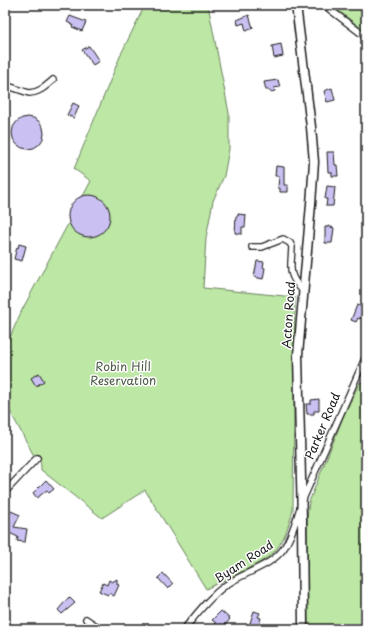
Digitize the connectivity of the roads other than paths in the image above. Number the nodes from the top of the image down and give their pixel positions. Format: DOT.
graph roads {
  1 [pos="296,5"];
  2 [pos="324,5"];
  3 [pos="366,37"];
  4 [pos="53,80"];
  5 [pos="5,85"];
  6 [pos="252,247"];
  7 [pos="303,291"];
  8 [pos="366,356"];
  9 [pos="38,458"];
  10 [pos="5,492"];
  11 [pos="301,505"];
  12 [pos="86,619"];
  13 [pos="101,629"];
  14 [pos="184,629"];
  15 [pos="303,629"];
  1 -- 7 [label="main road, Acton Road"];
  2 -- 3 [label="street"];
  4 -- 5 [label="street"];
  6 -- 7 [label="street"];
  7 -- 11 [label="main road, Acton Road"];
  8 -- 11 [label="street, Parker Road"];
  9 -- 10 [label="street"];
  11 -- 14 [label="street, Byam Road"];
  11 -- 15 [label="main road, Acton Road"];
  12 -- 13 [label="street"];
}
